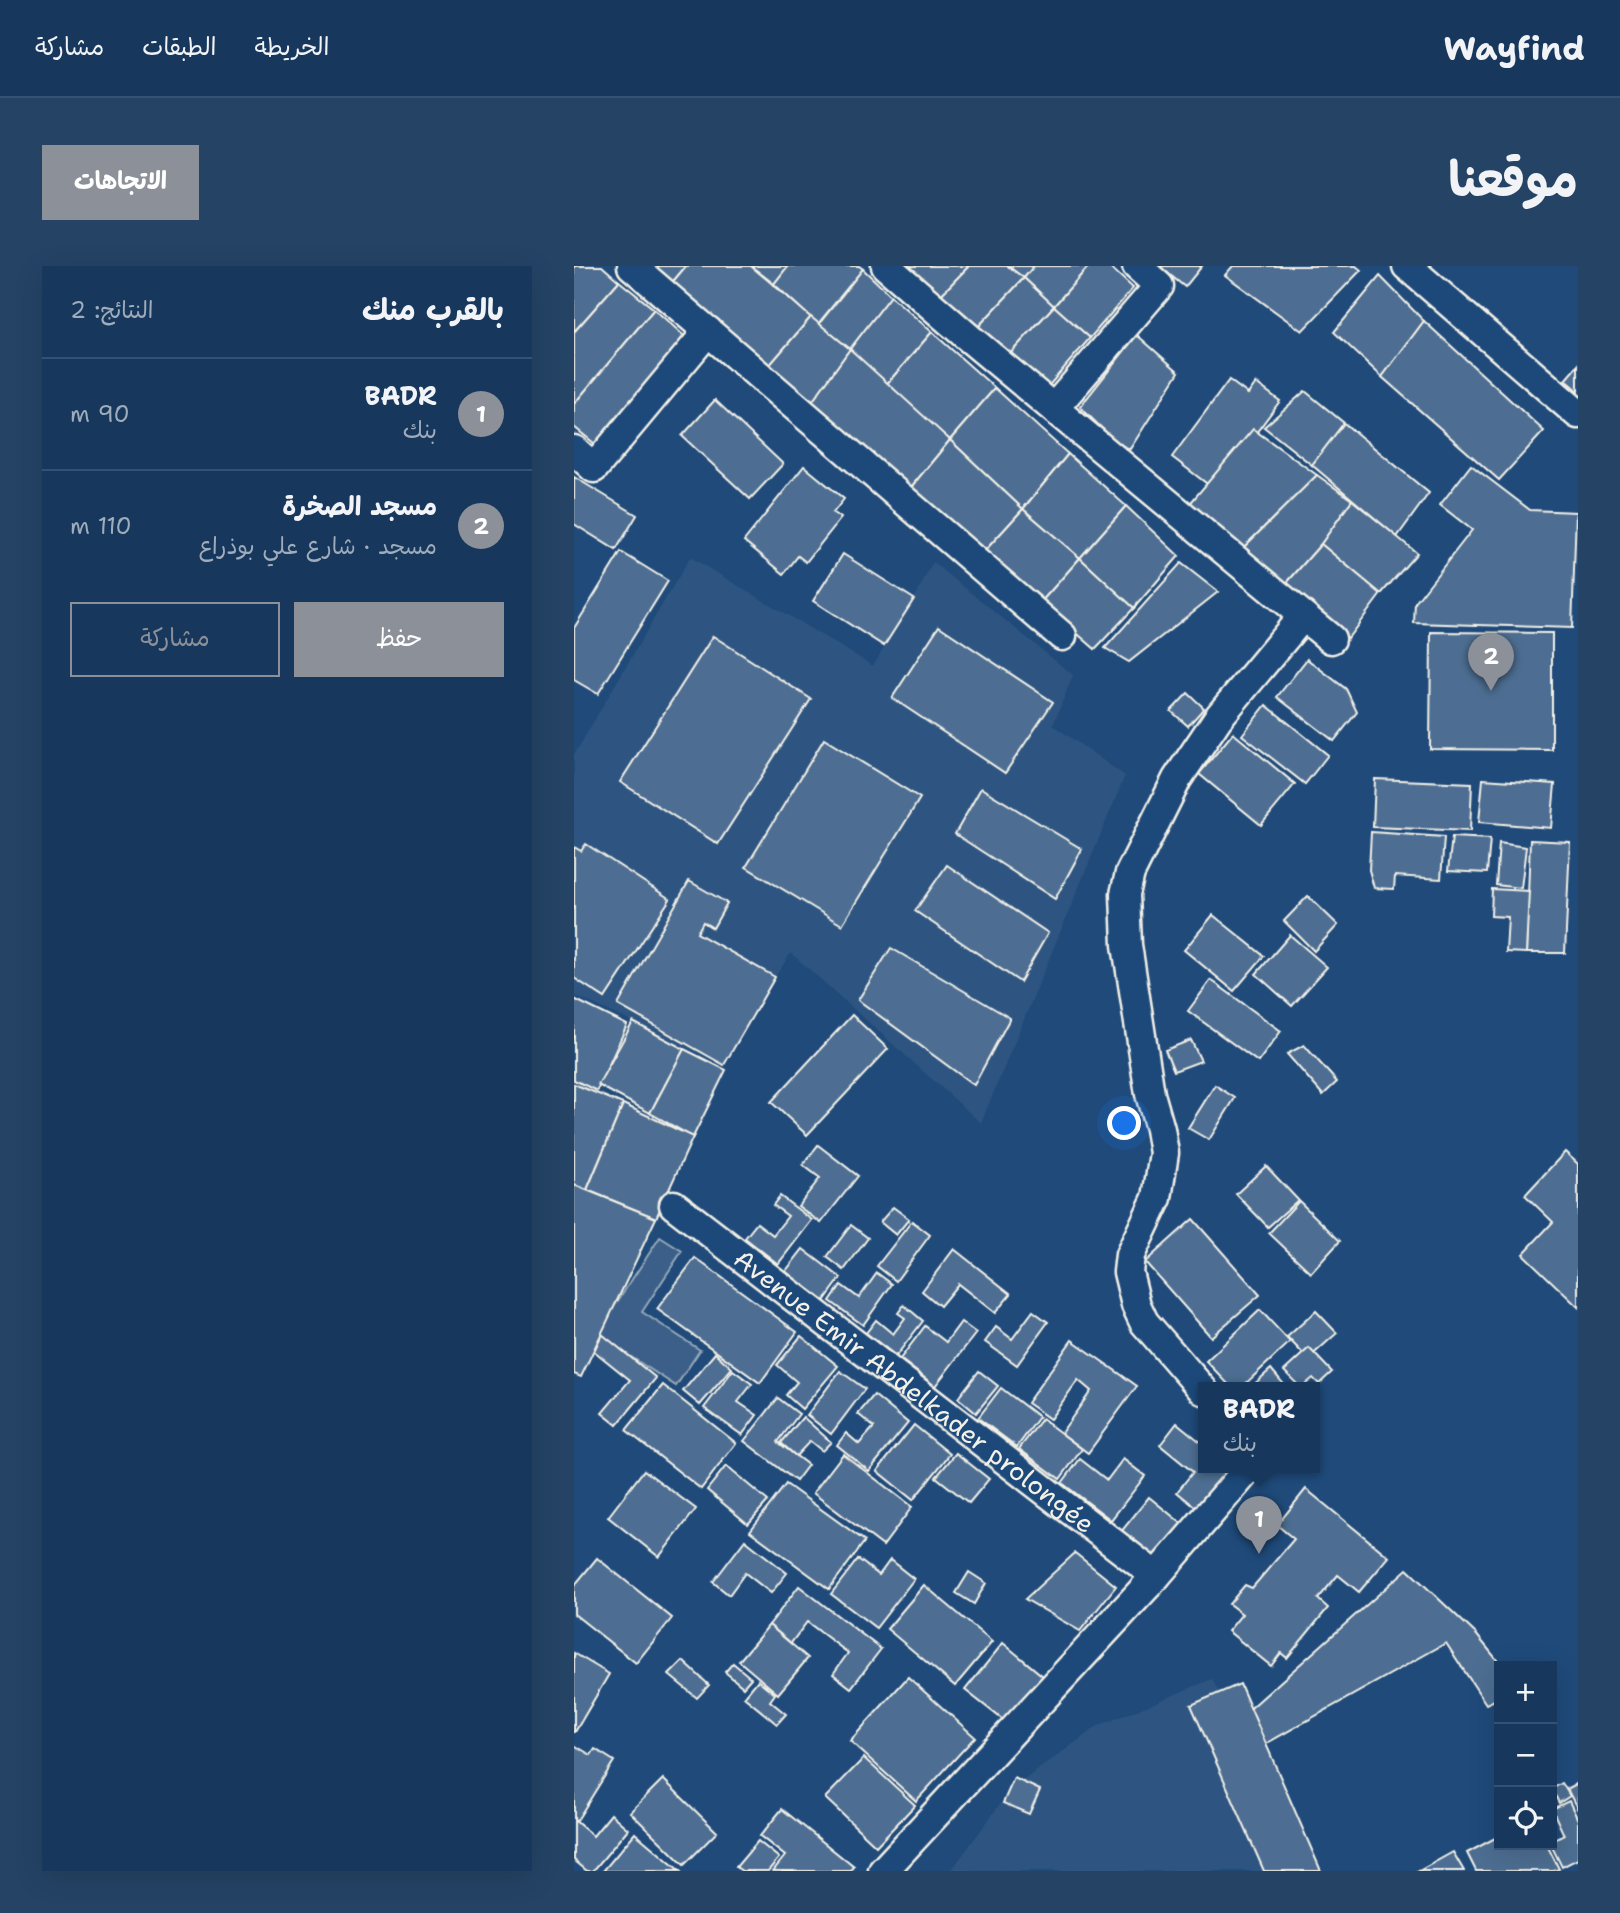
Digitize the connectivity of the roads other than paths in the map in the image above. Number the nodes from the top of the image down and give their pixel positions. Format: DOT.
graph roads {
  1 [pos="632,266"];
  2 [pos="886,266"];
  3 [pos="1137,266"];
  4 [pos="1407,266"];
  5 [pos="708,331"];
  6 [pos="1055,408"];
  7 [pos="1578,414"];
  8 [pos="574,450"];
  9 [pos="1303,616"];
  10 [pos="1062,636"];
  11 [pos="1331,639"];
  12 [pos="674,1205"];
  13 [pos="1198,1384"];
  14 [pos="1244,1473"];
  15 [pos="1156,1576"];
  16 [pos="883,1871"];
  1 -- 5 [label="street"];
  2 -- 6 [label="street"];
  3 -- 6 [label="street"];
  4 -- 7 [label="street"];
  5 -- 8 [label="street"];
  5 -- 10 [label="street"];
  6 -- 9 [label="street"];
  9 -- 11 [label="street"];
  9 -- 13 [label="street"];
  12 -- 15 [label="street, Avenue Emir Abdelkader prolongée"];
  14 -- 15 [label="street"];
  15 -- 16 [label="street"];
}
